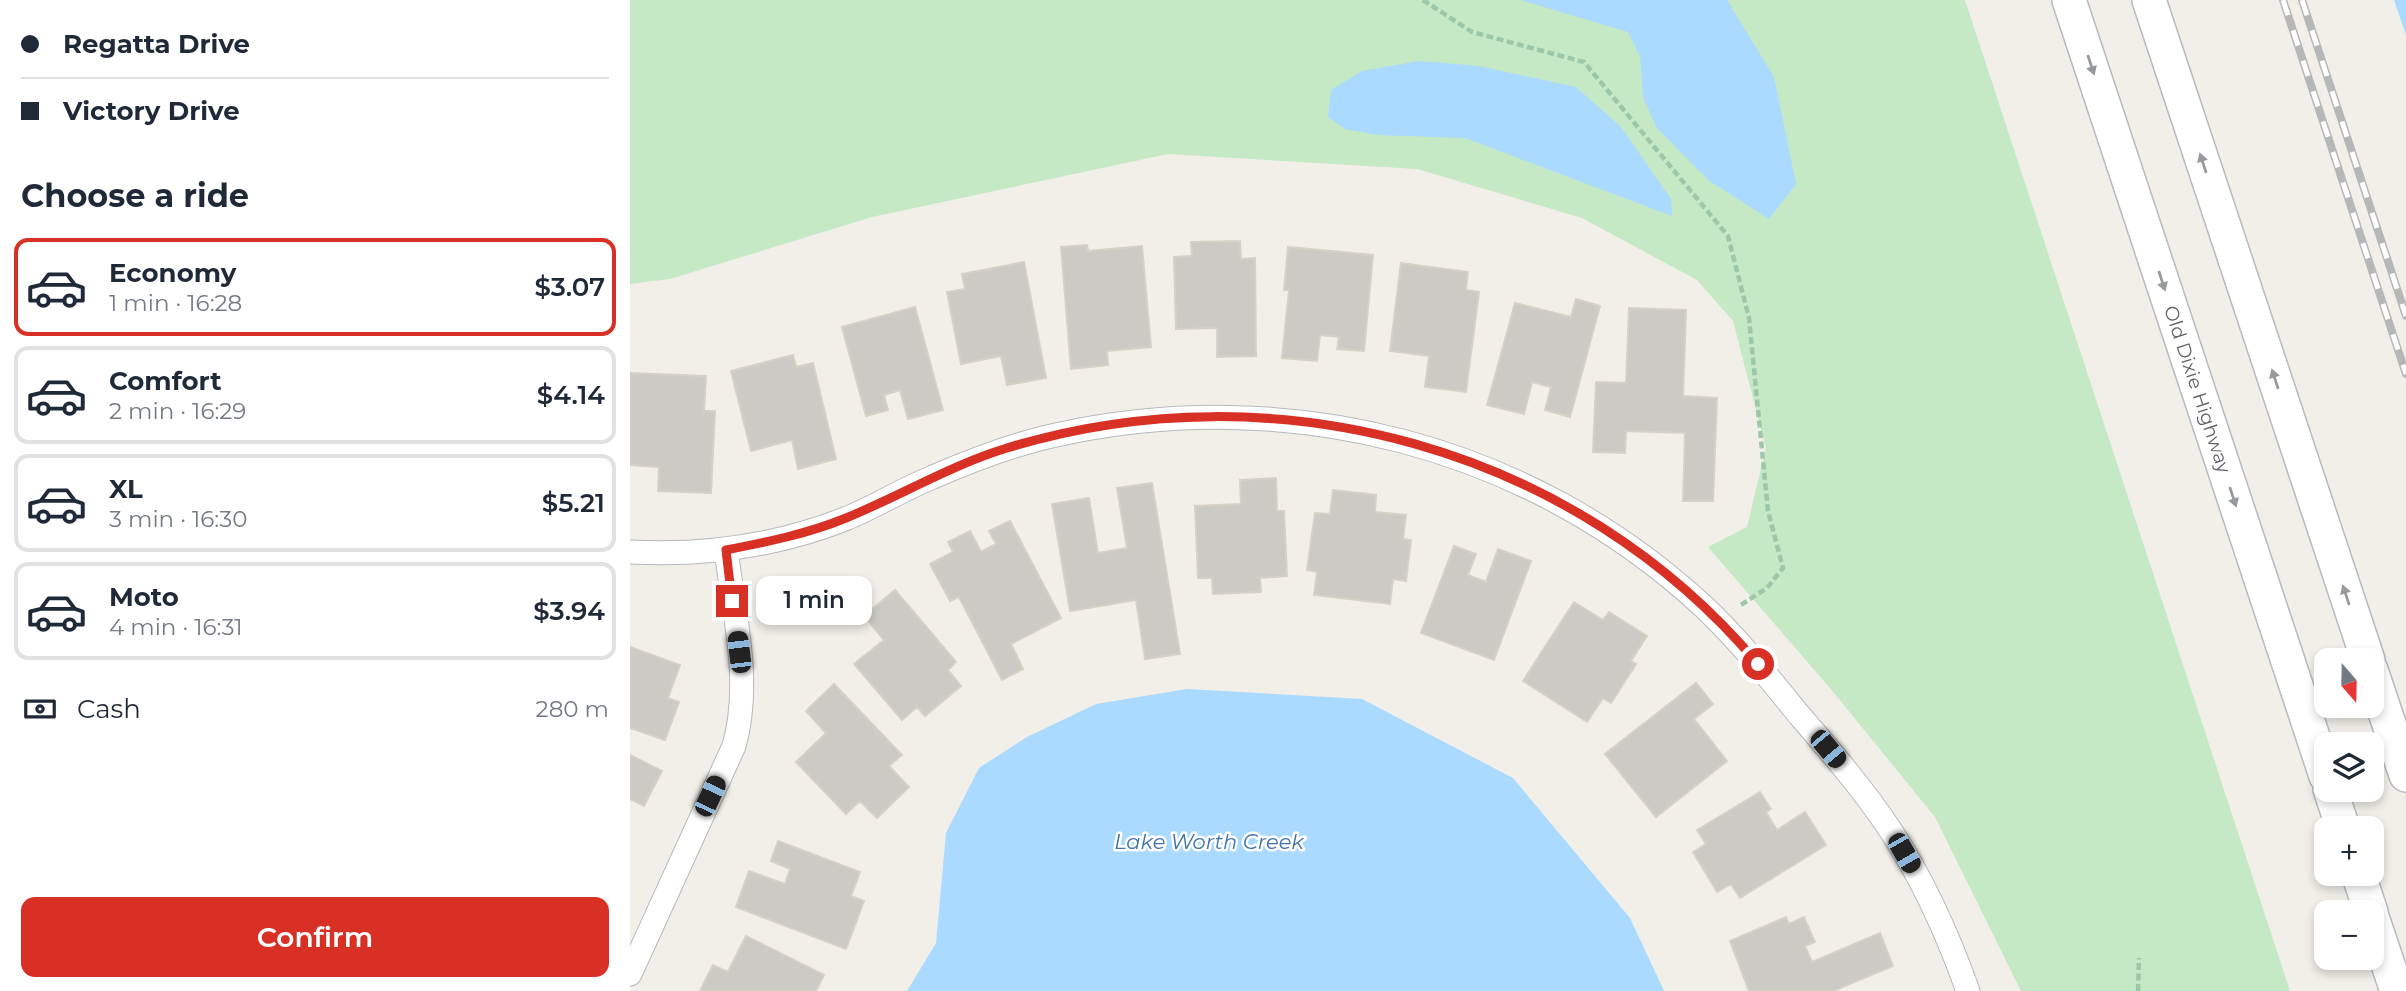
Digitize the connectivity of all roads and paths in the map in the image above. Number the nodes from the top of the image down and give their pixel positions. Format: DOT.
graph roads {
  1 [pos="1423,0"];
  2 [pos="2069,0"];
  3 [pos="2149,0"];
  4 [pos="726,550"];
  5 [pos="630,552"];
  6 [pos="1741,605"];
  7 [pos="2364,648"];
  8 [pos="2384,709"];
  9 [pos="2314,740"];
  10 [pos="2406,775"];
  11 [pos="2384,952"];
  12 [pos="2139,958"];
  13 [pos="630,974"];
  14 [pos="1968,991"];
  15 [pos="2138,991"];
  16 [pos="2397,991"];
  1 -- 6 [label="path"];
  2 -- 9 [label="main road, Old Dixie Highway, one-way"];
  7 -- 3 [label="main road, one-way"];
  4 -- 5 [label="street"];
  4 -- 13 [label="street"];
  4 -- 14 [label="street"];
  8 -- 10 [label="main road"];
  11 -- 16 [label="main road"];
  12 -- 15 [label="path"];
}
